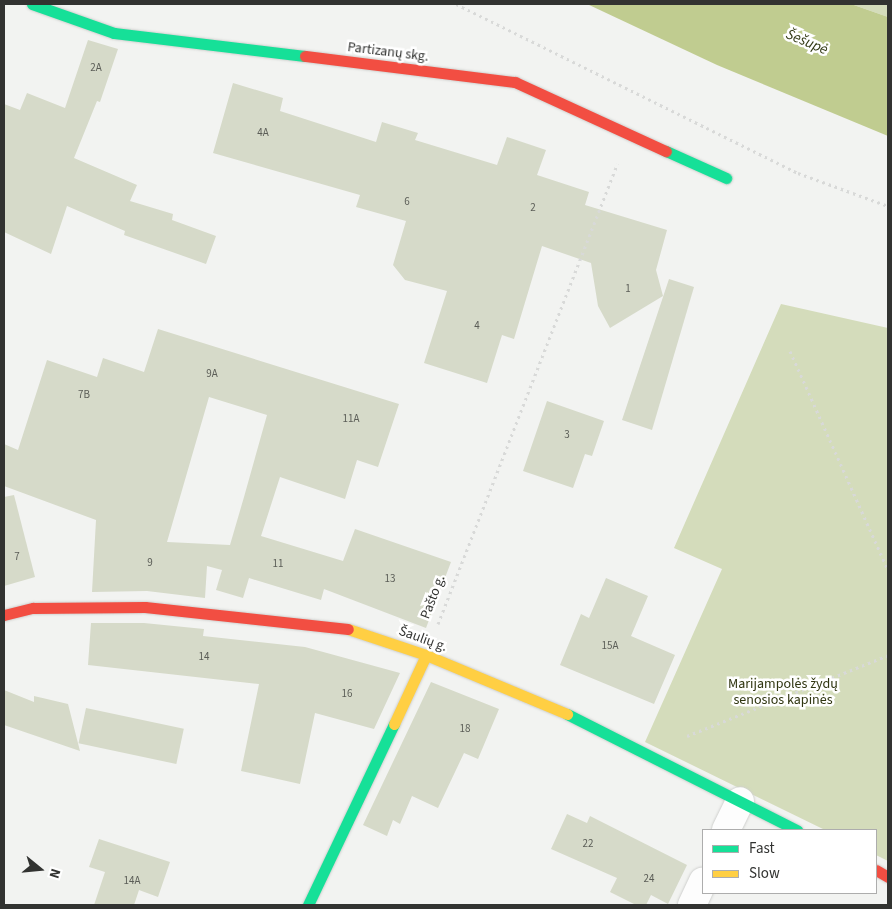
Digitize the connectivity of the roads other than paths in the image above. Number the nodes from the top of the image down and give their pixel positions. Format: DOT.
graph roads {
  1 [pos="32,4"];
  2 [pos="726,178"];
  3 [pos="4,615"];
  4 [pos="426,655"];
  5 [pos="740,801"];
  6 [pos="726,829"];
  7 [pos="795,829"];
  8 [pos="877,871"];
  9 [pos="888,877"];
  10 [pos="702,883"];
  11 [pos="308,905"];
  12 [pos="692,905"];
  1 -- 2 [label="street, Partizanų skg."];
  3 -- 4 [label="street, Šaulių g."];
  4 -- 5 [label="street, Šaulių g."];
  4 -- 11 [label="street"];
  5 -- 6 [label="street"];
  5 -- 7 [label="street, Šaulių g."];
  8 -- 9 [label="street"];
  10 -- 12 [label="street"];
}
